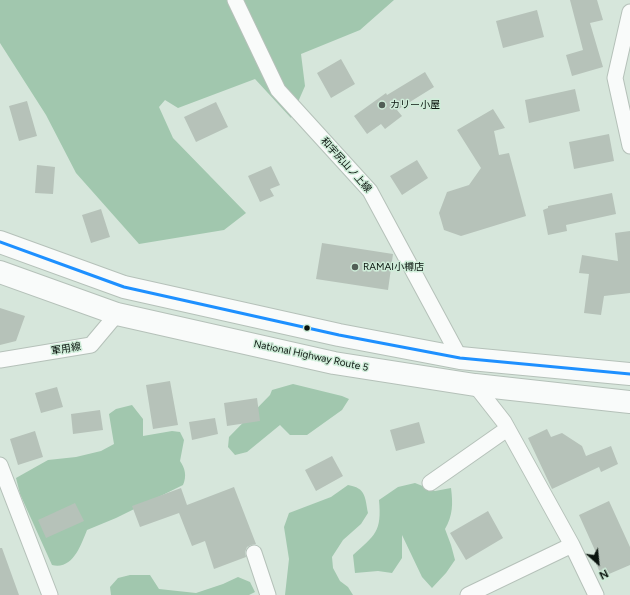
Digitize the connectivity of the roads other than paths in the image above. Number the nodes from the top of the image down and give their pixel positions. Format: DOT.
graph roads {
  1 [pos="235,0"];
  2 [pos="630,12"];
  3 [pos="630,146"];
  4 [pos="0,242"];
  5 [pos="0,272"];
  6 [pos="117,314"];
  7 [pos="460,358"];
  8 [pos="0,360"];
  9 [pos="630,374"];
  10 [pos="475,385"];
  11 [pos="630,402"];
  12 [pos="508,429"];
  13 [pos="0,465"];
  14 [pos="430,483"];
  15 [pos="572,545"];
  16 [pos="254,553"];
  17 [pos="50,595"];
  18 [pos="268,595"];
  19 [pos="468,595"];
  20 [pos="596,595"];
  1 -- 7 [label="street, 和宇尻山ノ上線"];
  2 -- 3 [label="street"];
  4 -- 7 [label="highway"];
  5 -- 6 [label="highway, National Highway Route 5"];
  6 -- 8 [label="street, 軍用線"];
  6 -- 10 [label="highway, National Highway Route 5"];
  7 -- 9 [label="highway"];
  10 -- 11 [label="highway, National Highway Route 5"];
  10 -- 12 [label="street"];
  12 -- 14 [label="street"];
  12 -- 15 [label="street"];
  13 -- 17 [label="street"];
  15 -- 19 [label="street"];
  15 -- 20 [label="street"];
  16 -- 18 [label="street"];
}
